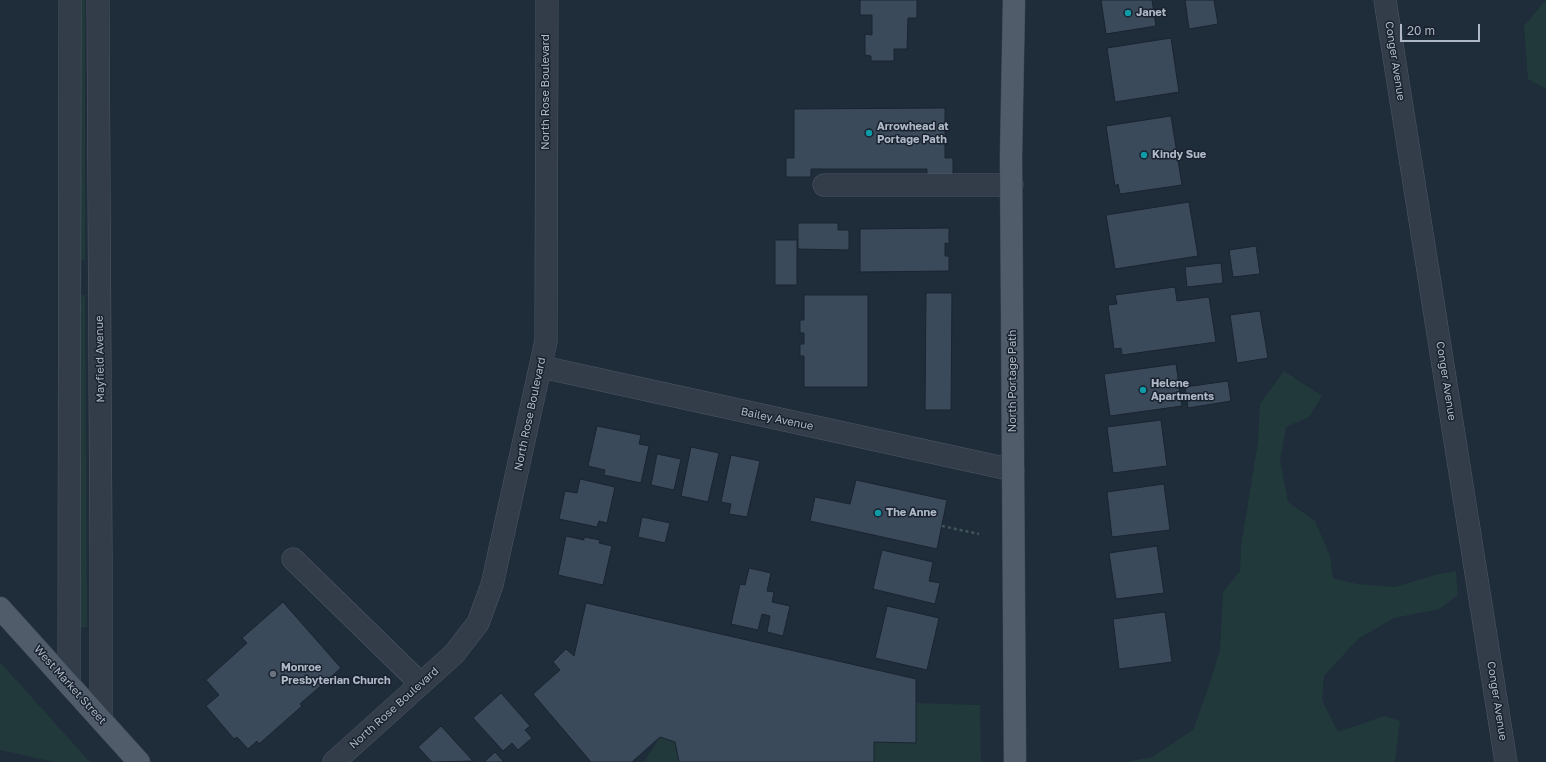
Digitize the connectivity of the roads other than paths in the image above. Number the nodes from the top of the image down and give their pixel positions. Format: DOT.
graph roads {
  1 [pos="70,0"];
  2 [pos="98,0"];
  3 [pos="546,0"];
  4 [pos="1014,0"];
  5 [pos="1385,0"];
  6 [pos="824,185"];
  7 [pos="1012,185"];
  8 [pos="70,277"];
  9 [pos="99,277"];
  10 [pos="542,367"];
  11 [pos="1013,470"];
  12 [pos="293,558"];
  13 [pos="0,608"];
  14 [pos="69,684"];
  15 [pos="421,684"];
  16 [pos="100,718"];
  17 [pos="139,762"];
  18 [pos="334,762"];
  19 [pos="1015,762"];
  20 [pos="1506,762"];
  1 -- 8 [label="street"];
  2 -- 9 [label="street, Mayfield Avenue"];
  3 -- 10 [label="street, North Rose Boulevard"];
  4 -- 7 [label="main road, North Portage Path"];
  5 -- 20 [label="street, Conger Avenue"];
  6 -- 7 [label="street"];
  7 -- 11 [label="main road, North Portage Path"];
  8 -- 9 [label="street"];
  8 -- 14 [label="street"];
  9 -- 16 [label="street, Mayfield Avenue"];
  10 -- 11 [label="street, Bailey Avenue"];
  10 -- 15 [label="street, North Rose Boulevard"];
  11 -- 19 [label="main road, North Portage Path"];
  12 -- 15 [label="street"];
  13 -- 14 [label="main road, West Market Street"];
  14 -- 16 [label="main road, West Market Street"];
  15 -- 18 [label="street, North Rose Boulevard"];
  16 -- 17 [label="main road, West Market Street"];
}
